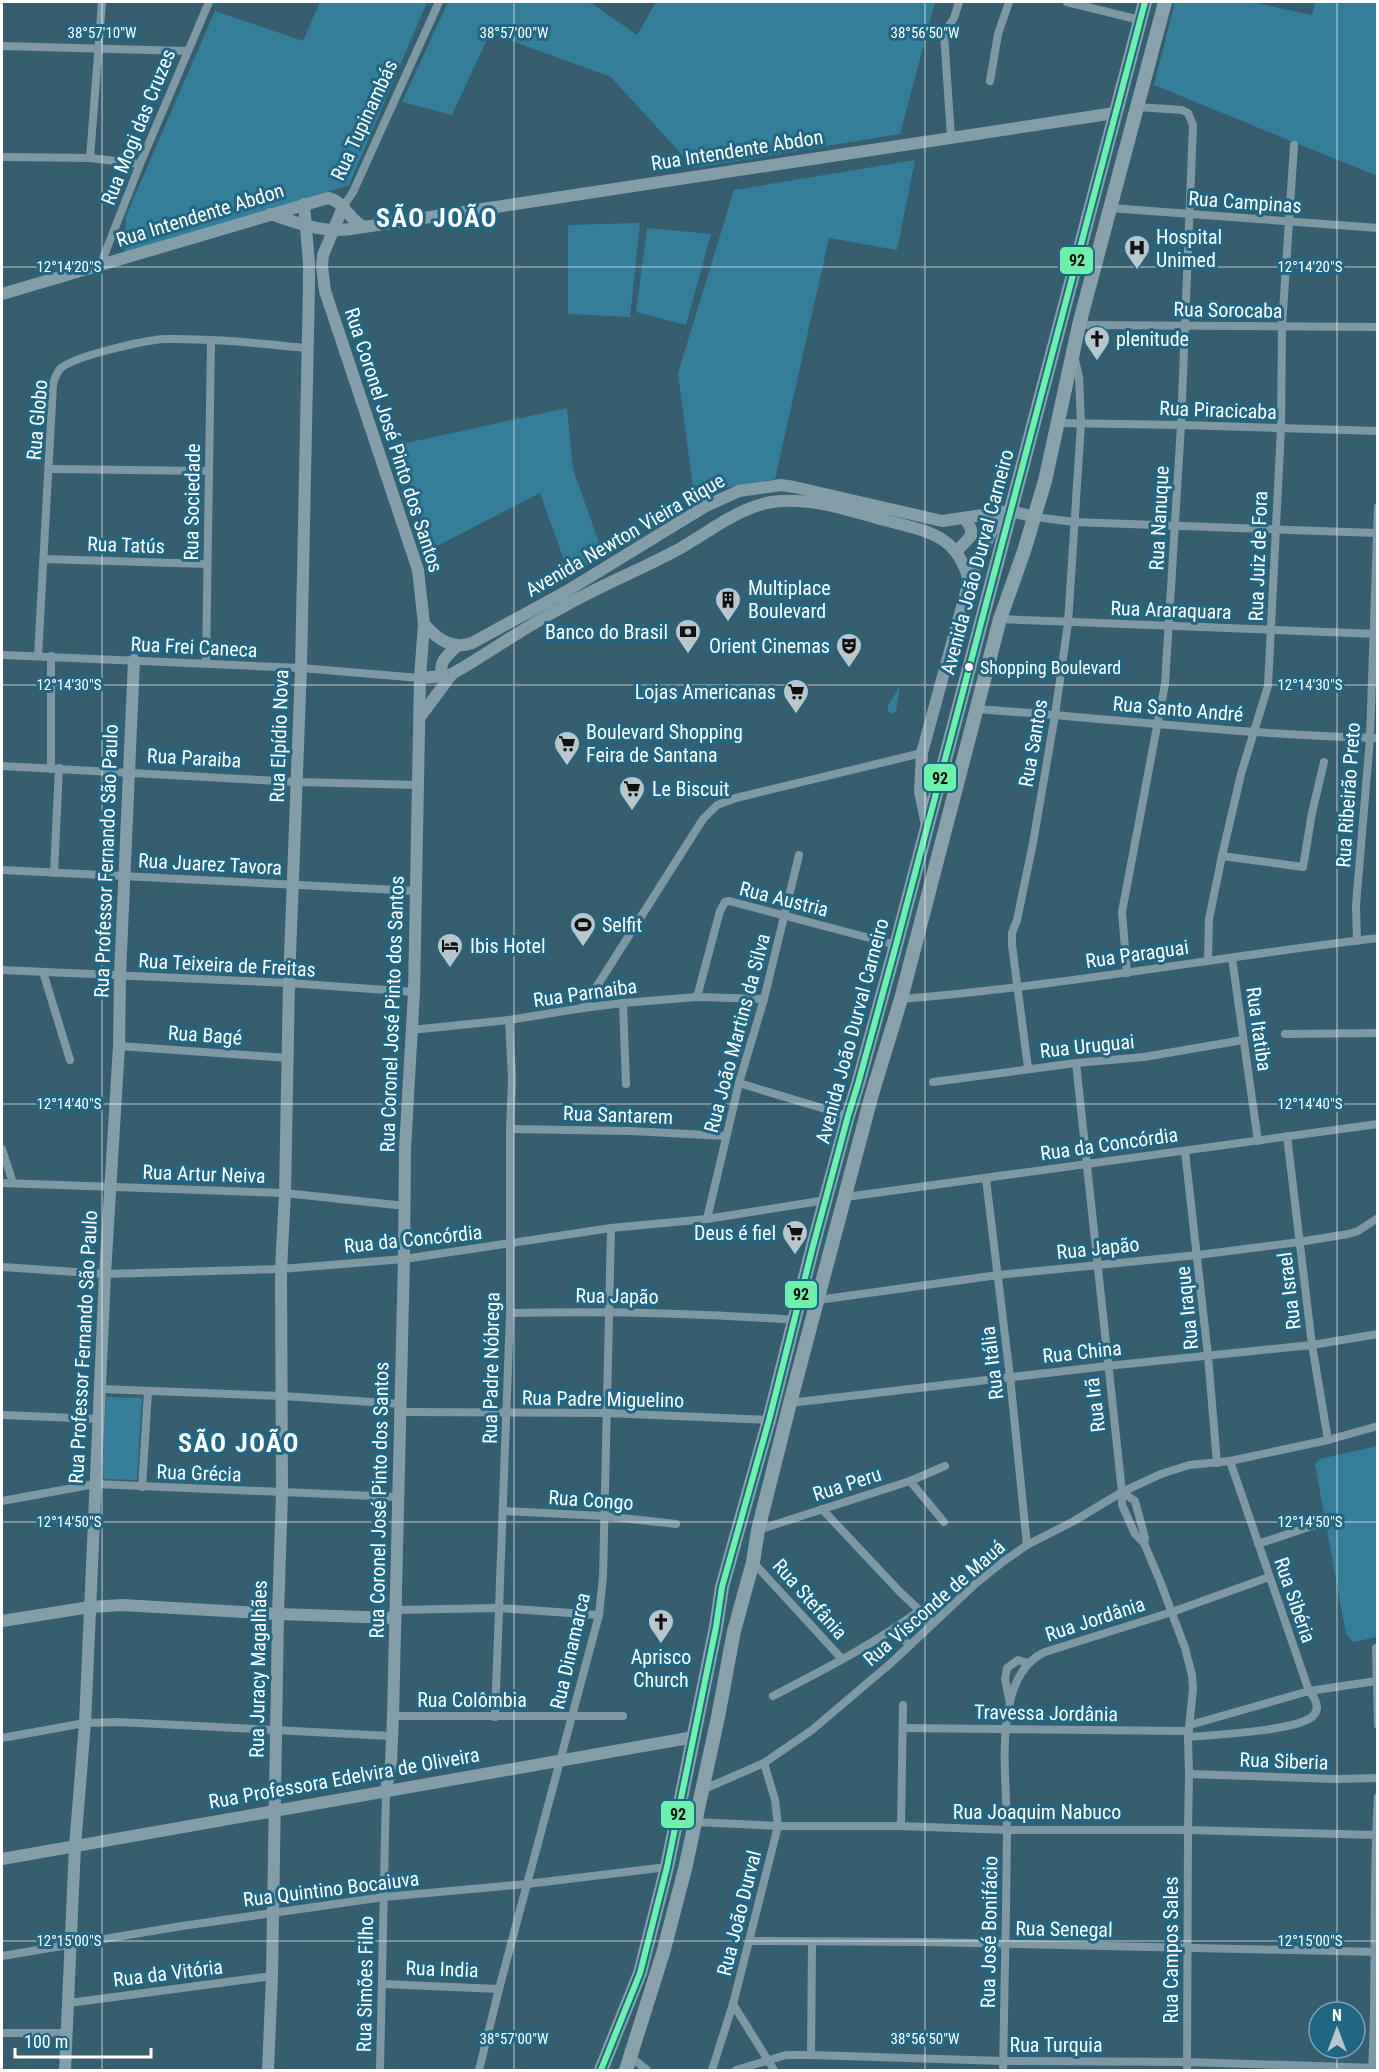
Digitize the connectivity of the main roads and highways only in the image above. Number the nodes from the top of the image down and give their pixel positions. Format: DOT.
graph roads {
  1 [pos="1145,2"];
  2 [pos="1165,2"];
  3 [pos="722,1587"];
  4 [pos="744,1592"];
  5 [pos="716,1628"];
  6 [pos="734,1631"];
  7 [pos="602,2070"];
  8 [pos="626,2070"];
  1 -- 3 [label="main road, Avenida João Durval Carneiro"];
  2 -- 4 [label="main road, Avenida João Durval Carneiro"];
  3 -- 4 [label="main road"];
  3 -- 5 [label="main road, Avenida João Durval Carneiro"];
  4 -- 6 [label="main road, Avenida João Durval Carneiro"];
  5 -- 6 [label="main road"];
  5 -- 7 [label="main road, Avenida João Durval Carneiro"];
  6 -- 8 [label="main road, Avenida João Durval Carneiro"];
}
